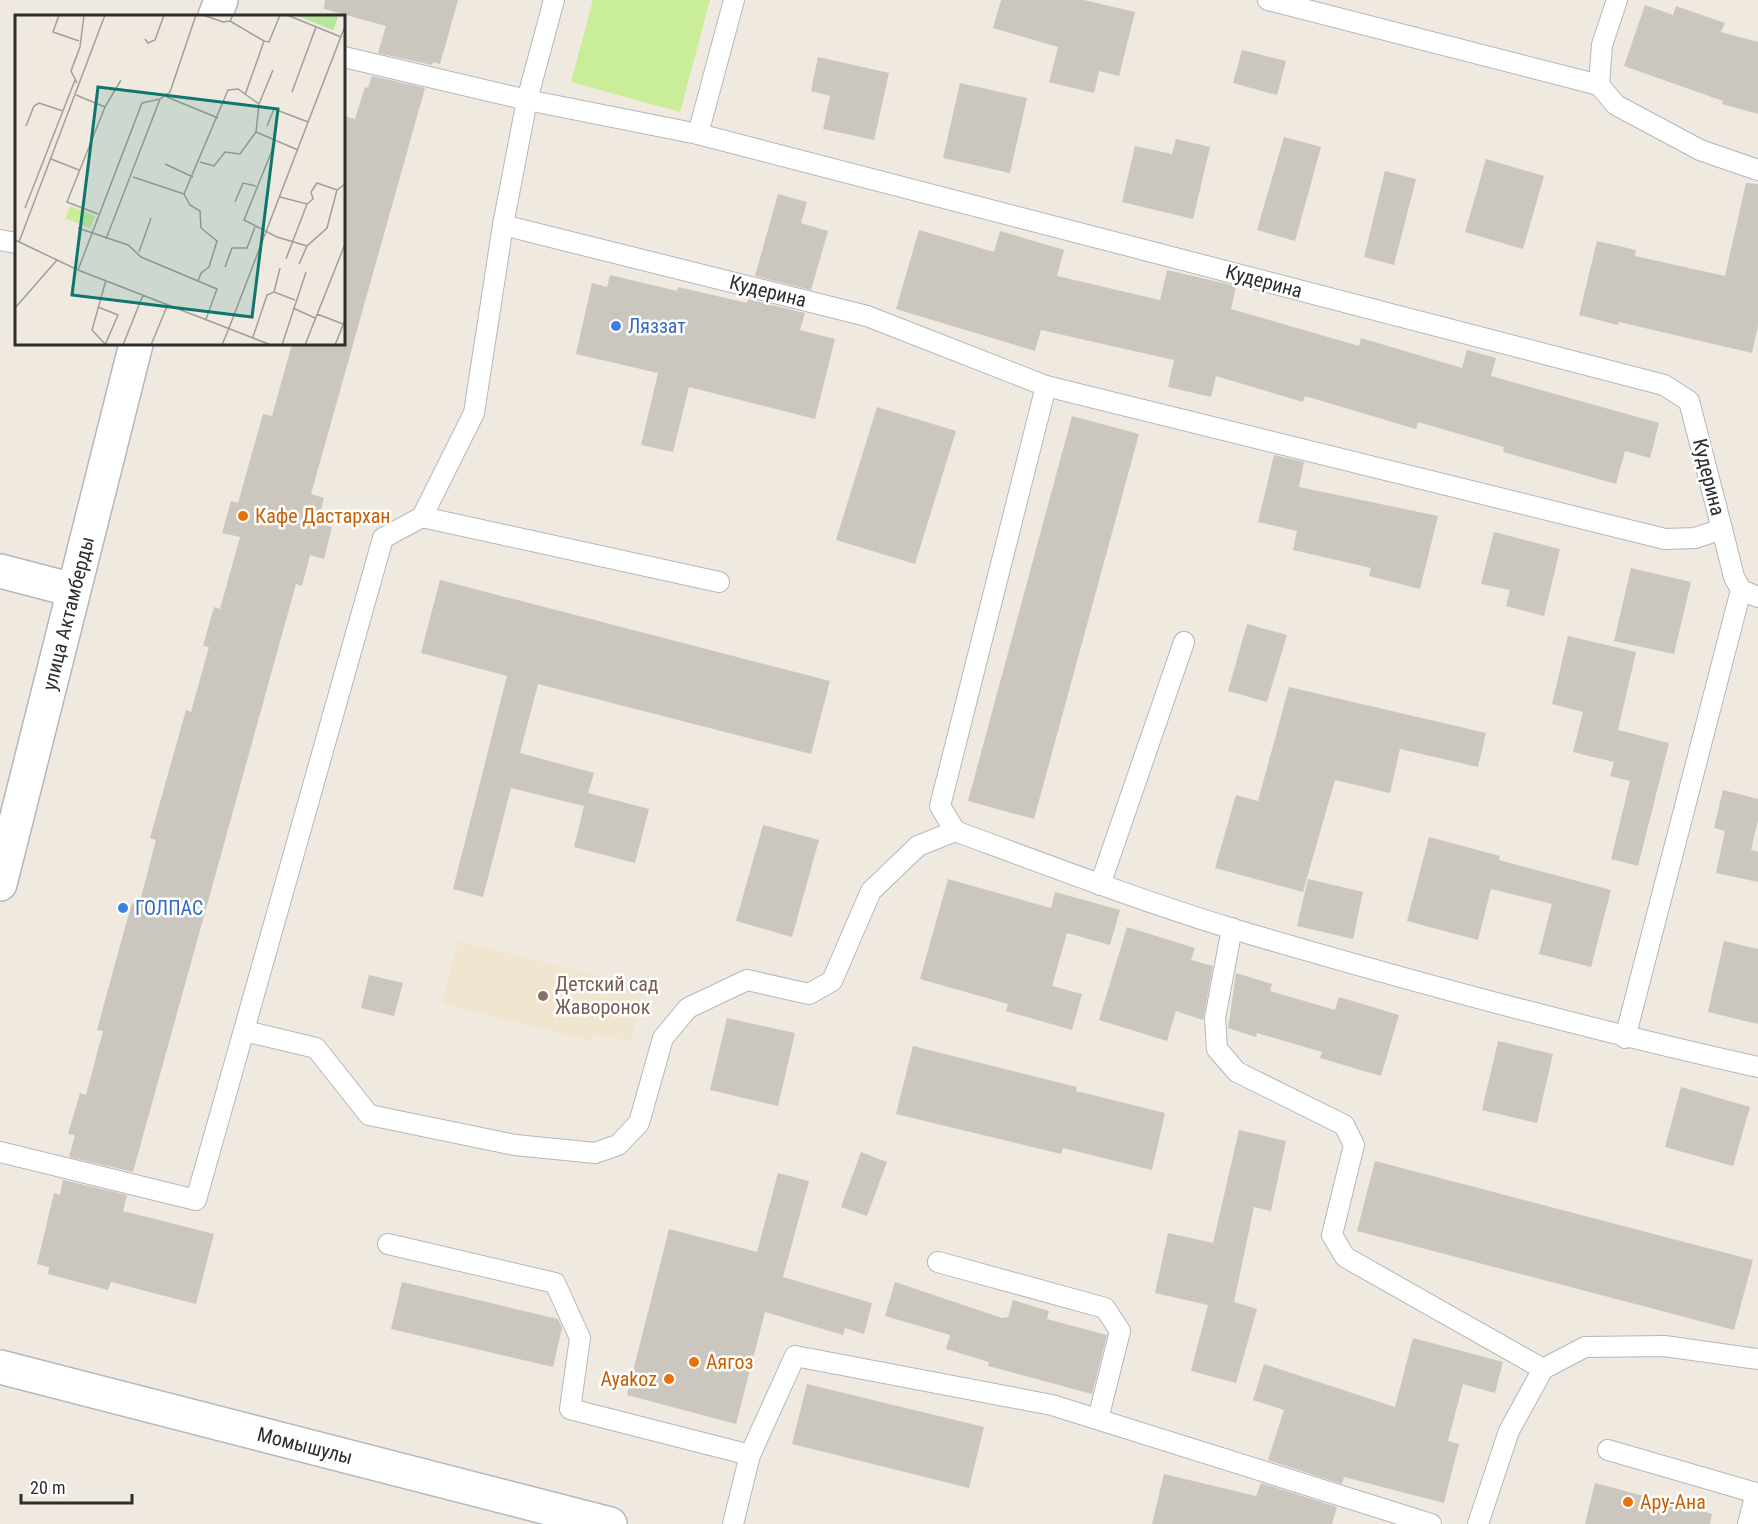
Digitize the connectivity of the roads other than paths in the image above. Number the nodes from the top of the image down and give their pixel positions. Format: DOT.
graph roads {
  1 [pos="220,0"];
  2 [pos="554,0"];
  3 [pos="735,0"];
  4 [pos="1268,0"];
  5 [pos="1617,0"];
  6 [pos="215,15"];
  7 [pos="345,57"];
  8 [pos="1599,85"];
  9 [pos="528,100"];
  10 [pos="698,134"];
  11 [pos="1758,170"];
  12 [pos="503,225"];
  13 [pos="0,240"];
  14 [pos="15,243"];
  15 [pos="136,345"];
  16 [pos="1046,386"];
  17 [pos="422,517"];
  18 [pos="1722,530"];
  19 [pos="0,571"];
  20 [pos="719,582"];
  21 [pos="73,590"];
  22 [pos="1749,593"];
  23 [pos="1184,642"];
  24 [pos="10,805"];
  25 [pos="955,831"];
  26 [pos="0,884"];
  27 [pos="1100,885"];
  28 [pos="1232,928"];
  29 [pos="245,1031"];
  30 [pos="1625,1038"];
  31 [pos="1758,1067"];
  32 [pos="0,1152"];
  33 [pos="388,1244"];
  34 [pos="938,1262"];
  35 [pos="1758,1359"];
  36 [pos="0,1367"];
  37 [pos="1543,1369"];
  38 [pos="1098,1419"];
  39 [pos="1608,1450"];
  40 [pos="750,1455"];
  41 [pos="610,1524"];
  42 [pos="733,1524"];
  43 [pos="1431,1524"];
  44 [pos="1478,1524"];
  45 [pos="1748,1524"];
  1 -- 6 [label="main road"];
  2 -- 9 [label="lane"];
  3 -- 10 [label="lane"];
  4 -- 8 [label="lane"];
  5 -- 8 [label="lane"];
  7 -- 9 [label="lane, Кудерина"];
  8 -- 11 [label="lane"];
  9 -- 10 [label="lane, Кудерина"];
  9 -- 12 [label="lane"];
  10 -- 18 [label="lane, Кудерина"];
  12 -- 16 [label="lane, Кудерина"];
  12 -- 17 [label="lane"];
  13 -- 14 [label="lane"];
  15 -- 21 [label="main road, улица Актамберды"];
  16 -- 18 [label="lane, Кудерина"];
  16 -- 25 [label="lane"];
  17 -- 20 [label="lane"];
  17 -- 29 [label="lane"];
  18 -- 22 [label="lane"];
  19 -- 21 [label="main road"];
  21 -- 24 [label="main road, улица Актамберды"];
  22 -- 30 [label="lane"];
  23 -- 27 [label="lane"];
  24 -- 26 [label="main road, улица Актамберды"];
  25 -- 27 [label="lane"];
  25 -- 29 [label="lane"];
  27 -- 28 [label="lane"];
  28 -- 30 [label="lane"];
  28 -- 37 [label="lane"];
  29 -- 32 [label="lane"];
  30 -- 31 [label="lane"];
  33 -- 40 [label="lane"];
  34 -- 38 [label="lane"];
  35 -- 37 [label="lane"];
  36 -- 41 [label="main road, Момышулы"];
  37 -- 44 [label="lane"];
  38 -- 40 [label="lane"];
  38 -- 43 [label="lane"];
  39 -- 45 [label="lane"];
  40 -- 42 [label="lane"];
}
